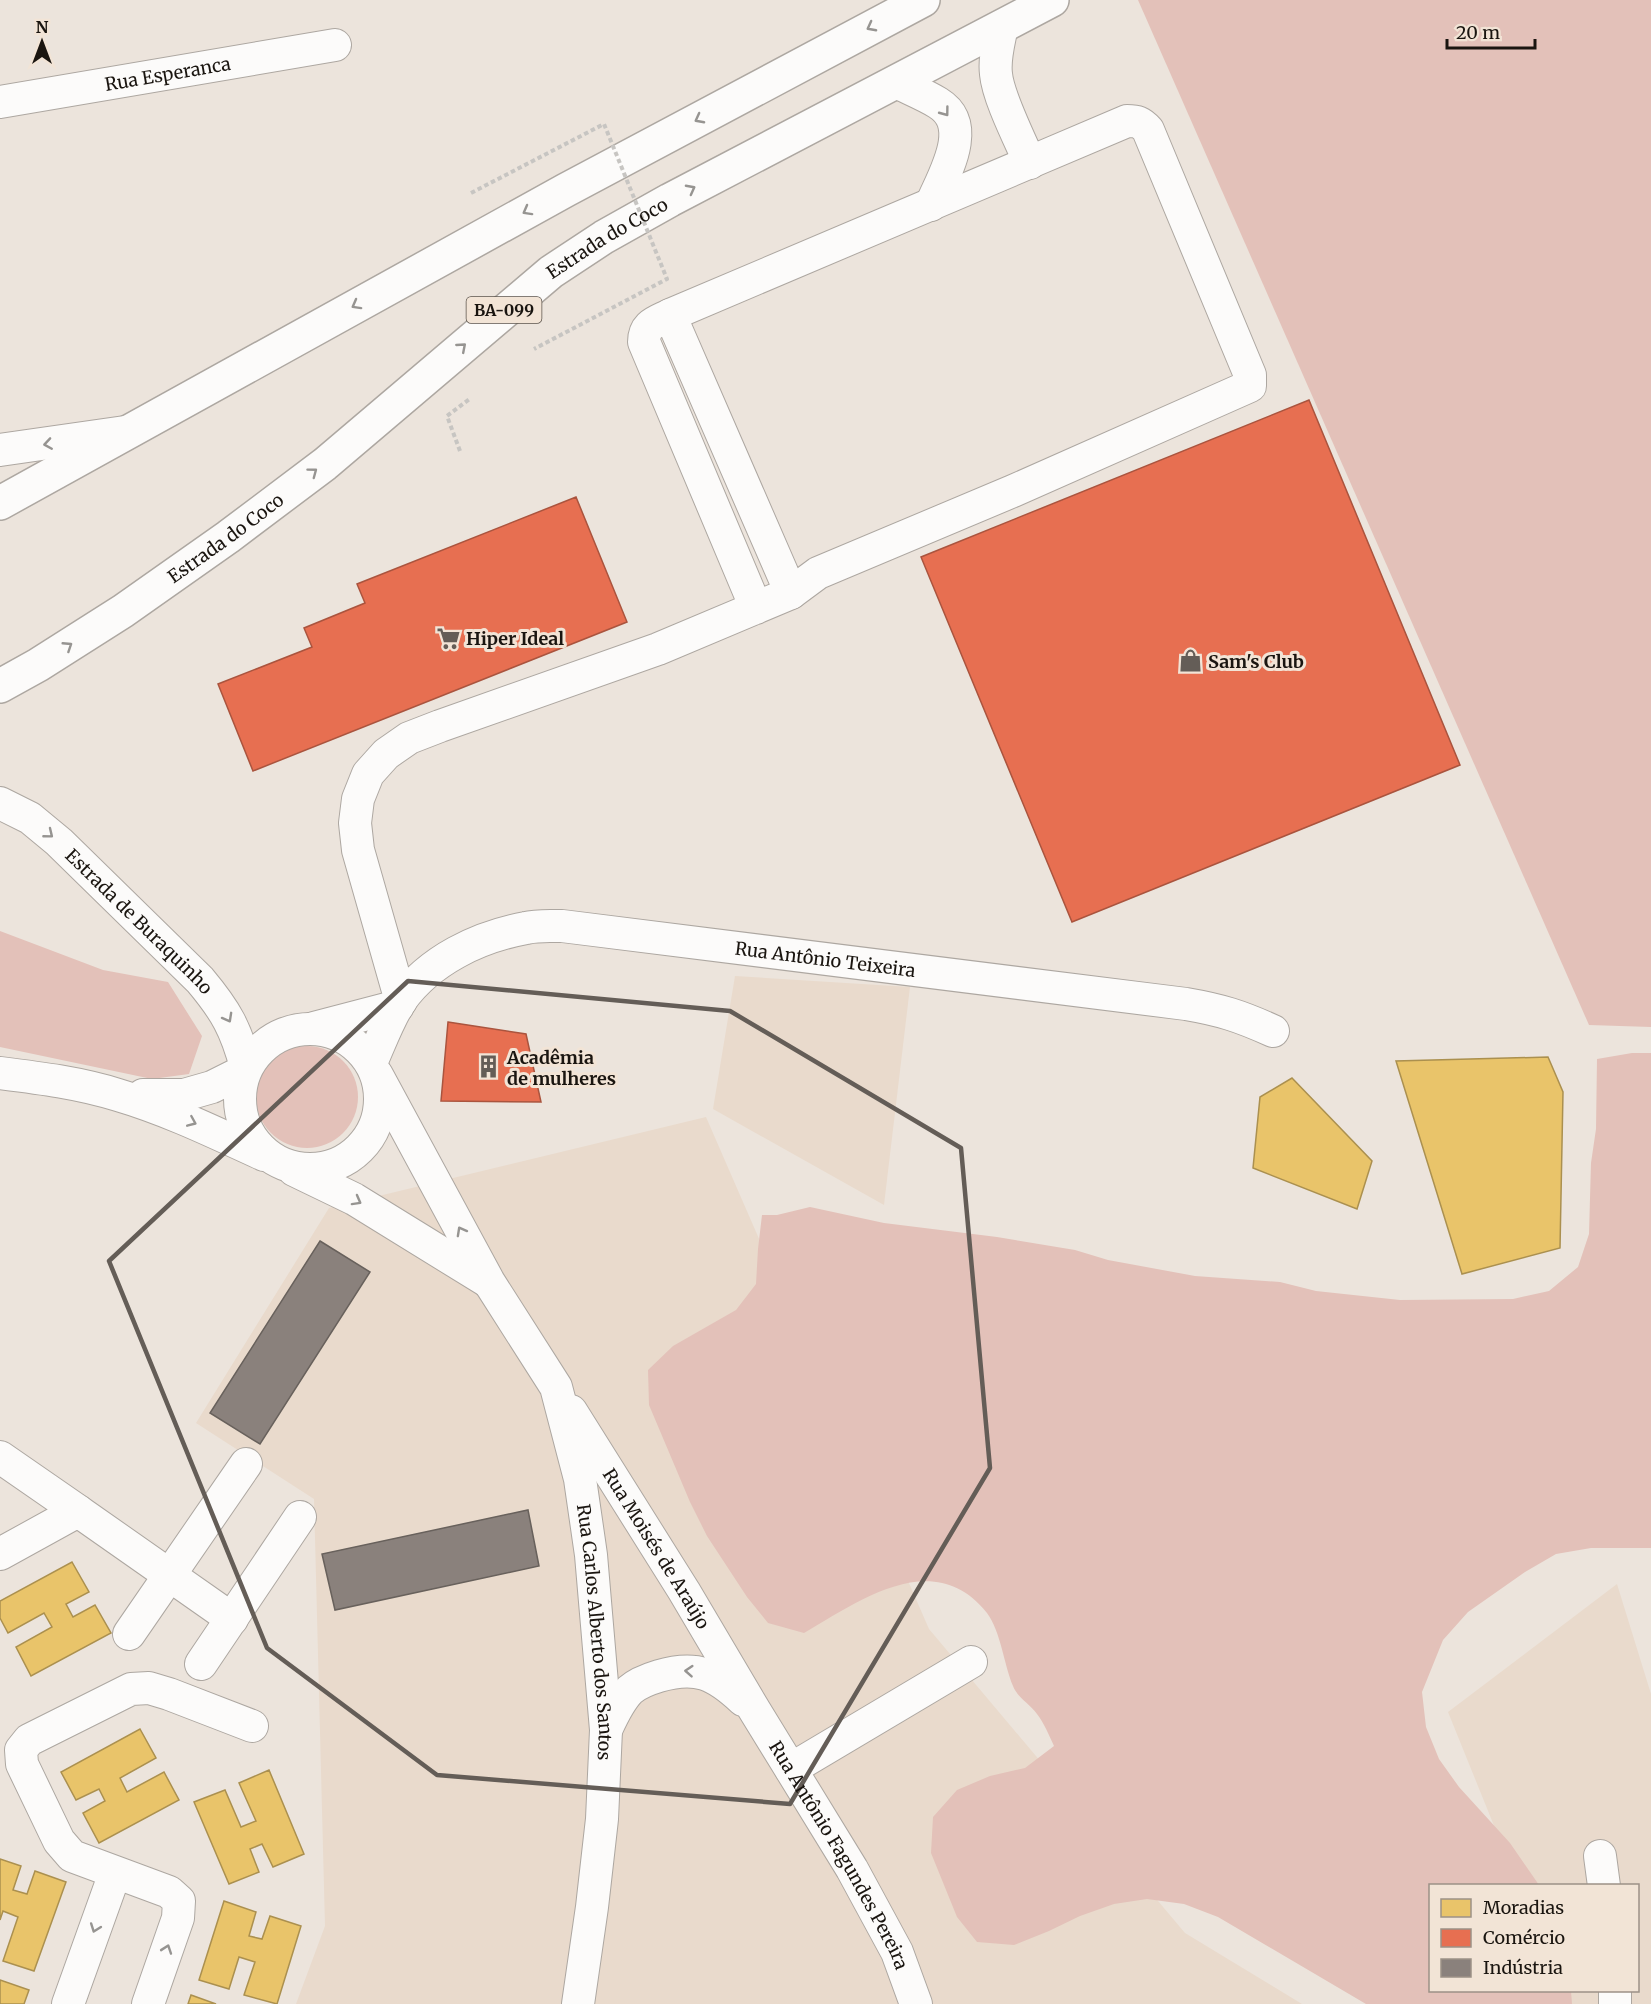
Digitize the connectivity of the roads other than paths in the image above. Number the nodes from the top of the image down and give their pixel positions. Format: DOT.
graph roads {
  1 [pos="923,0"];
  2 [pos="1052,0"];
  3 [pos="1002,26"];
  4 [pos="335,45"];
  5 [pos="896,82"];
  6 [pos="0,102"];
  7 [pos="1030,163"];
  8 [pos="931,205"];
  9 [pos="670,315"];
  10 [pos="700,387"];
  11 [pos="669,400"];
  12 [pos="126,432"];
  13 [pos="0,450"];
  14 [pos="728,451"];
  15 [pos="696,465"];
  16 [pos="0,503"];
  17 [pos="756,516"];
  18 [pos="723,530"];
  19 [pos="791,593"];
  20 [pos="756,608"];
  21 [pos="38,665"];
  22 [pos="0,671"];
  23 [pos="0,686"];
  24 [pos="0,803"];
  25 [pos="400,1003"];
  26 [pos="314,1028"];
  27 [pos="1273,1031"];
  28 [pos="245,1069"];
  29 [pos="374,1069"];
  30 [pos="0,1073"];
  31 [pos="118,1094"];
  32 [pos="280,1162"];
  33 [pos="489,1282"];
  34 [pos="556,1388"];
  35 [pos="0,1457"];
  36 [pos="246,1464"];
  37 [pos="78,1511"];
  38 [pos="300,1517"];
  39 [pos="0,1554"];
  40 [pos="170,1575"];
  41 [pos="232,1618"];
  42 [pos="129,1634"];
  43 [pos="971,1662"];
  44 [pos="201,1664"];
  45 [pos="755,1711"];
  46 [pos="252,1726"];
  47 [pos="606,1730"];
  48 [pos="791,1769"];
  49 [pos="115,1873"];
  50 [pos="68,2004"];
  51 [pos="148,2004"];
  52 [pos="578,2004"];
  53 [pos="916,2004"];
  1 -- 12 [label="highway, one-way"];
  2 -- 3 [label="highway, Estrada do Coco / BA-099"];
  3 -- 5 [label="highway, Estrada do Coco / BA-099"];
  3 -- 7 [label="street"];
  4 -- 6 [label="street, Rua Esperanca"];
  5 -- 8 [label="street, one-way"];
  21 -- 5 [label="highway, Estrada do Coco / BA-099, one-way"];
  7 -- 8 [label="street"];
  7 -- 19 [label="street"];
  8 -- 9 [label="street"];
  9 -- 10 [label="street"];
  9 -- 11 [label="street"];
  10 -- 11 [label="street"];
  10 -- 14 [label="street"];
  11 -- 15 [label="street"];
  12 -- 13 [label="street, one-way"];
  12 -- 16 [label="highway"];
  14 -- 15 [label="street"];
  14 -- 17 [label="street"];
  15 -- 18 [label="street"];
  17 -- 18 [label="street"];
  17 -- 19 [label="street"];
  18 -- 20 [label="street"];
  19 -- 20 [label="street"];
  20 -- 25 [label="street"];
  21 -- 22 [label="highway"];
  21 -- 23 [label="highway, Estrada do Coco / BA-099"];
  24 -- 28 [label="street, Estrada de Buraquinho, one-way"];
  25 -- 26 [label="street"];
  25 -- 27 [label="street, Rua Antônio Teixeira"];
  25 -- 29 [label="street, Rua Antônio Teixeira"];
  26 -- 28 [label="street"];
  26 -- 29 [label="street"];
  28 -- 31 [label="street, Rua Carlos Alberto dos Santos"];
  28 -- 32 [label="street"];
  29 -- 32 [label="street"];
  33 -- 29 [label="street, Rua Carlos Alberto dos Santos, one-way"];
  30 -- 31 [label="street, Rua Carlos Alberto dos Santos"];
  31 -- 32 [label="street, Rua Carlos Alberto dos Santos, one-way"];
  32 -- 33 [label="street, Rua Carlos Alberto dos Santos, one-way"];
  33 -- 34 [label="street, Rua Carlos Alberto dos Santos"];
  34 -- 45 [label="street, Rua Moisés de Araújo"];
  34 -- 47 [label="street, Rua Carlos Alberto dos Santos"];
  35 -- 37 [label="street"];
  36 -- 40 [label="street"];
  37 -- 39 [label="street"];
  37 -- 40 [label="street"];
  38 -- 41 [label="street"];
  40 -- 41 [label="street"];
  40 -- 42 [label="street"];
  41 -- 44 [label="street"];
  43 -- 48 [label="street"];
  45 -- 47 [label="street, one-way"];
  45 -- 48 [label="street, Rua Antônio Fagundes Pereira"];
  46 -- 49 [label="street"];
  47 -- 52 [label="street, Rua Carlos Alberto dos Santos"];
  48 -- 53 [label="street, Rua Antônio Fagundes Pereira"];
  49 -- 50 [label="street, one-way"];
  51 -- 49 [label="street, one-way"];
}
